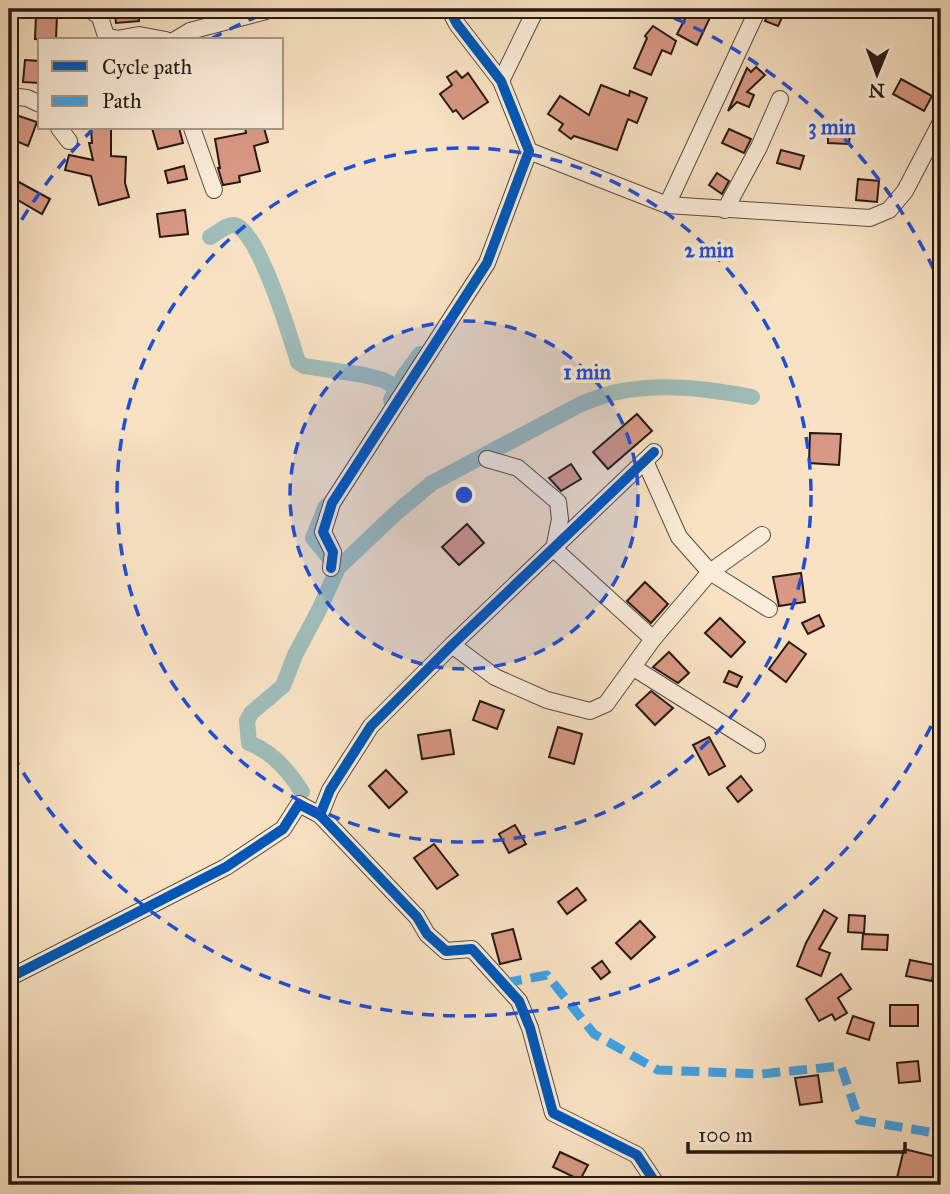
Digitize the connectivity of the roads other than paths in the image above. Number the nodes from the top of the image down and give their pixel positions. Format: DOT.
graph roads {
  1 [pos="89,9"];
  2 [pos="449,9"];
  3 [pos="536,9"];
  4 [pos="758,9"];
  5 [pos="266,11"];
  6 [pos="113,38"];
  7 [pos="122,38"];
  8 [pos="155,38"];
  9 [pos="178,38"];
  10 [pos="501,81"];
  11 [pos="9,96"];
  12 [pos="780,99"];
  13 [pos="38,103"];
  14 [pos="941,122"];
  15 [pos="194,130"];
  16 [pos="528,151"];
  17 [pos="214,190"];
  18 [pos="667,205"];
  19 [pos="725,210"];
  20 [pos="487,460"];
  21 [pos="762,535"];
  22 [pos="554,549"];
  23 [pos="332,560"];
  24 [pos="709,572"];
  25 [pos="769,609"];
  26 [pos="653,639"];
  27 [pos="452,645"];
  28 [pos="634,668"];
  29 [pos="757,745"];
  30 [pos="320,815"];
  31 [pos="9,978"];
  32 [pos="657,1185"];
  1 -- 6 [label="street"];
  2 -- 10 [label="street"];
  3 -- 10 [label="street"];
  4 -- 18 [label="street"];
  5 -- 9 [label="street"];
  7 -- 8 [label="street"];
  10 -- 16 [label="street"];
  11 -- 13 [label="street"];
  12 -- 19 [label="street"];
  14 -- 19 [label="street"];
  15 -- 17 [label="street"];
  16 -- 18 [label="street"];
  16 -- 23 [label="street"];
  18 -- 19 [label="street"];
  20 -- 22 [label="street"];
  21 -- 24 [label="street"];
  22 -- 24 [label="street"];
  22 -- 26 [label="street"];
  22 -- 27 [label="street"];
  24 -- 25 [label="street"];
  24 -- 26 [label="street"];
  26 -- 28 [label="street"];
  27 -- 28 [label="street"];
  27 -- 30 [label="street"];
  28 -- 29 [label="street"];
  30 -- 31 [label="street"];
  30 -- 32 [label="street"];
}
